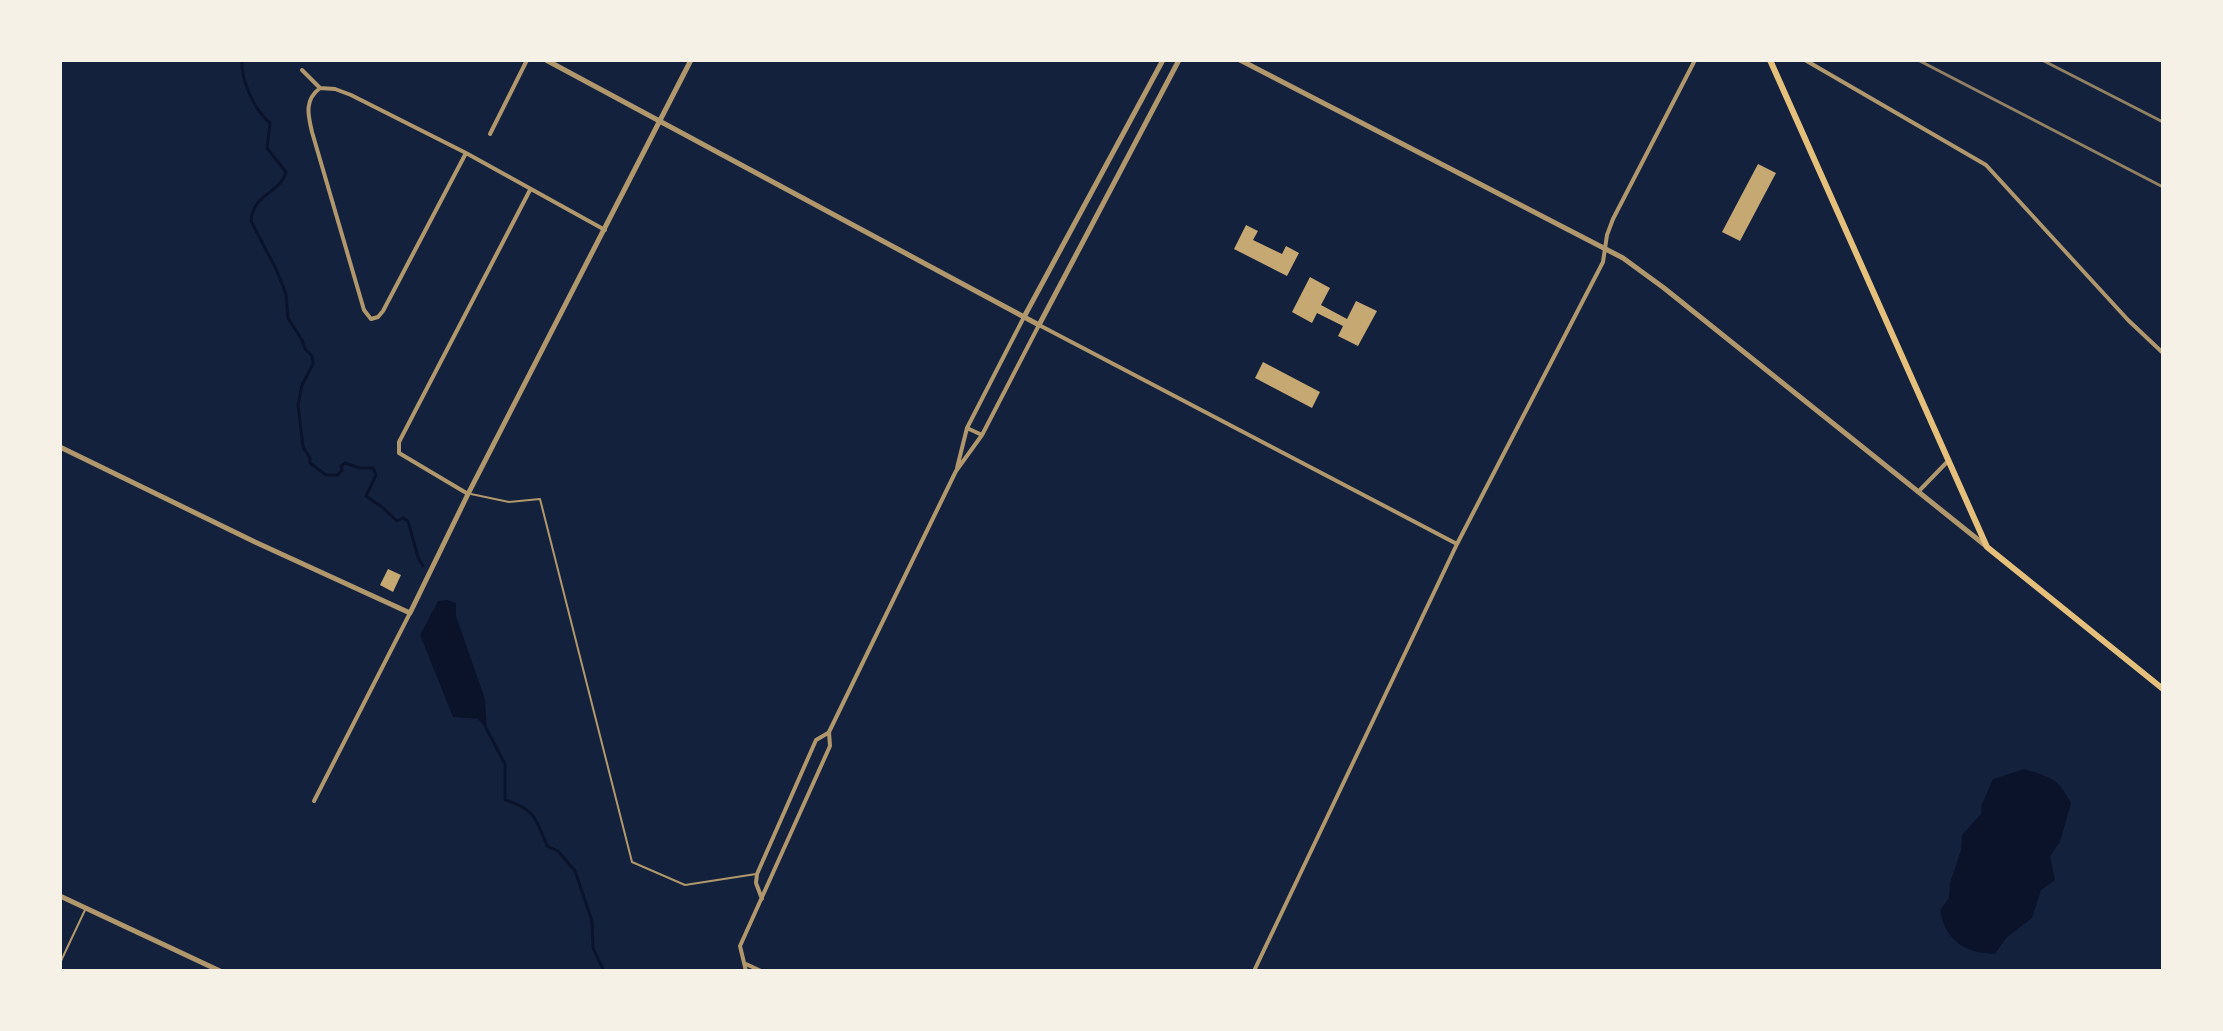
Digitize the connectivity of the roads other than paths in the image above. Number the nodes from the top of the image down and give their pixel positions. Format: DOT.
graph roads {
  1 [pos="527,60"];
  2 [pos="546,60"];
  3 [pos="691,60"];
  4 [pos="1163,60"];
  5 [pos="1179,60"];
  6 [pos="1240,60"];
  7 [pos="1695,60"];
  8 [pos="1770,60"];
  9 [pos="1805,60"];
  10 [pos="302,70"];
  11 [pos="320,88"];
  12 [pos="659,121"];
  13 [pos="490,134"];
  14 [pos="466,153"];
  15 [pos="530,190"];
  16 [pos="605,230"];
  17 [pos="1605,248"];
  18 [pos="1024,317"];
  19 [pos="1039,325"];
  20 [pos="2163,353"];
  21 [pos="967,428"];
  22 [pos="982,435"];
  23 [pos="60,447"];
  24 [pos="1949,460"];
  25 [pos="956,471"];
  26 [pos="1918,492"];
  27 [pos="468,494"];
  28 [pos="1457,544"];
  29 [pos="1987,547"];
  30 [pos="410,613"];
  31 [pos="2163,689"];
  32 [pos="829,732"];
  33 [pos="314,801"];
  34 [pos="757,874"];
  35 [pos="60,896"];
  36 [pos="762,899"];
  37 [pos="85,909"];
  38 [pos="60,963"];
  39 [pos="746,964"];
  40 [pos="220,971"];
  41 [pos="746,971"];
  42 [pos="761,971"];
  43 [pos="1254,971"];
  1 -- 13 [label="street"];
  2 -- 12 [label="street"];
  3 -- 12 [label="street"];
  4 -- 18 [label="street"];
  5 -- 19 [label="street"];
  6 -- 17 [label="street"];
  7 -- 17 [label="street"];
  8 -- 24 [label="main road"];
  9 -- 20 [label="street"];
  10 -- 11 [label="street"];
  11 -- 14 [label="street"];
  11 -- 14 [label="street"];
  12 -- 16 [label="street"];
  12 -- 18 [label="street"];
  14 -- 15 [label="street"];
  15 -- 16 [label="street"];
  15 -- 27 [label="street"];
  16 -- 27 [label="street"];
  17 -- 26 [label="street"];
  17 -- 28 [label="street"];
  18 -- 19 [label="street"];
  18 -- 21 [label="street"];
  19 -- 22 [label="street"];
  19 -- 28 [label="street"];
  21 -- 22 [label="street"];
  21 -- 25 [label="street"];
  22 -- 25 [label="street"];
  23 -- 30 [label="street"];
  24 -- 26 [label="street"];
  24 -- 29 [label="main road"];
  25 -- 32 [label="street"];
  26 -- 29 [label="street"];
  27 -- 30 [label="street"];
  27 -- 34 [label="lane"];
  28 -- 43 [label="street"];
  29 -- 31 [label="main road"];
  30 -- 33 [label="street"];
  32 -- 34 [label="street"];
  32 -- 36 [label="street"];
  34 -- 36 [label="street"];
  35 -- 37 [label="street"];
  36 -- 39 [label="street"];
  37 -- 38 [label="lane"];
  37 -- 40 [label="street"];
  39 -- 41 [label="street"];
  39 -- 42 [label="street"];
}
